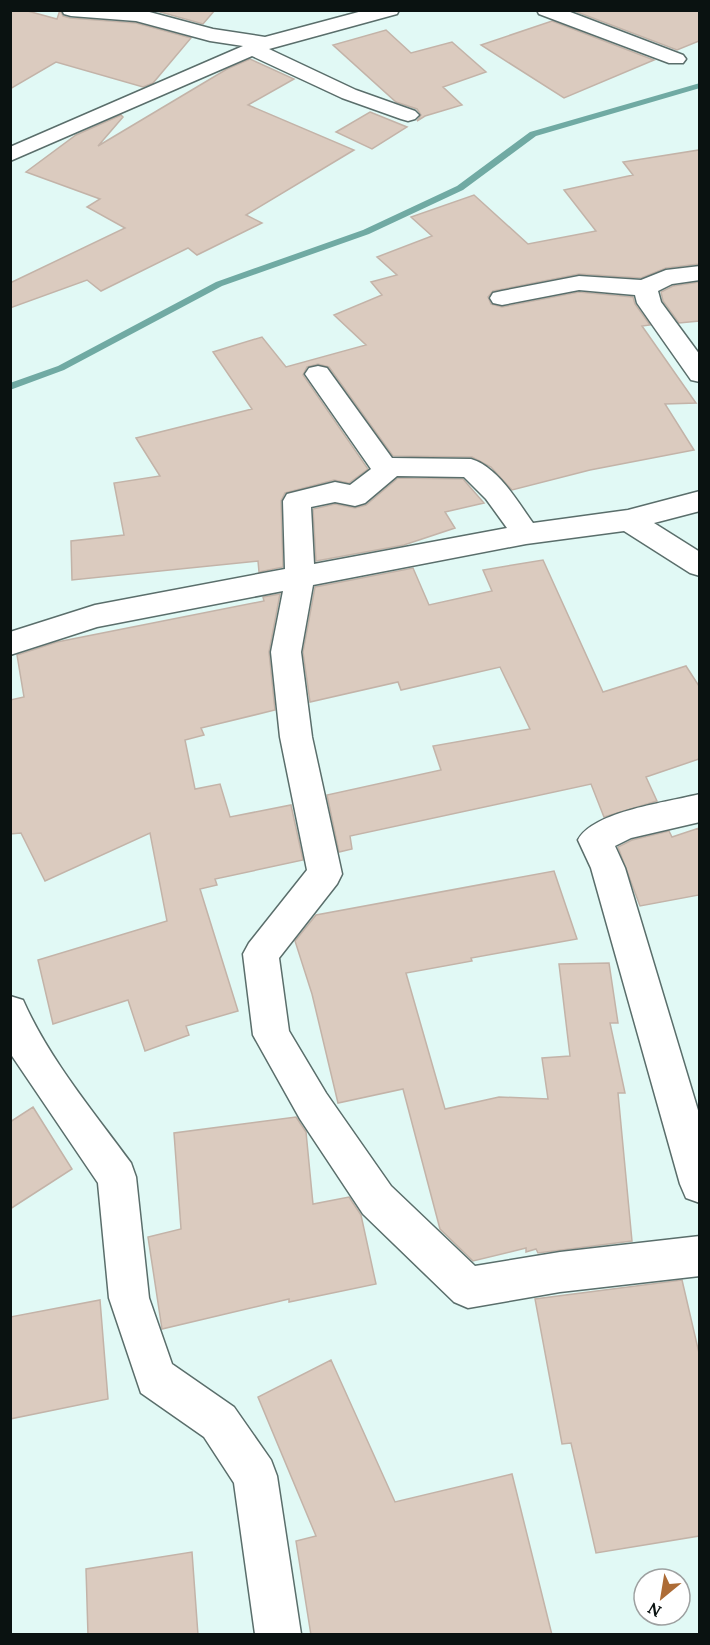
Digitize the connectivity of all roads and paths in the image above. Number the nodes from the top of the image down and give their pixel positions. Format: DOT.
graph roads {
  1 [pos="71,10"];
  2 [pos="390,10"];
  3 [pos="546,10"];
  4 [pos="224,19"];
  5 [pos="210,35"];
  6 [pos="260,46"];
  7 [pos="676,59"];
  8 [pos="221,62"];
  9 [pos="408,115"];
  10 [pos="10,155"];
  11 [pos="699,273"];
  12 [pos="645,288"];
  13 [pos="502,298"];
  14 [pos="318,374"];
  15 [pos="699,374"];
  16 [pos="387,471"];
  17 [pos="699,501"];
  18 [pos="628,520"];
  19 [pos="526,534"];
  20 [pos="699,566"];
  21 [pos="300,578"];
  22 [pos="10,644"];
  23 [pos="699,808"];
  24 [pos="10,1012"];
  25 [pos="699,1184"];
  26 [pos="699,1256"];
  27 [pos="278,1635"];
  1 -- 5 [label="street"];
  2 -- 6 [label="street"];
  3 -- 7 [label="street"];
  4 -- 5 [label="street"];
  5 -- 6 [label="street"];
  5 -- 8 [label="street"];
  6 -- 8 [label="street"];
  6 -- 9 [label="street"];
  8 -- 10 [label="street"];
  11 -- 12 [label="street"];
  12 -- 13 [label="street"];
  12 -- 15 [label="street"];
  14 -- 16 [label="street"];
  16 -- 19 [label="street"];
  16 -- 21 [label="street"];
  17 -- 18 [label="street"];
  18 -- 19 [label="street"];
  18 -- 20 [label="street"];
  19 -- 21 [label="street"];
  21 -- 22 [label="street"];
  21 -- 26 [label="street"];
  23 -- 25 [label="street"];
  24 -- 27 [label="street"];
}
